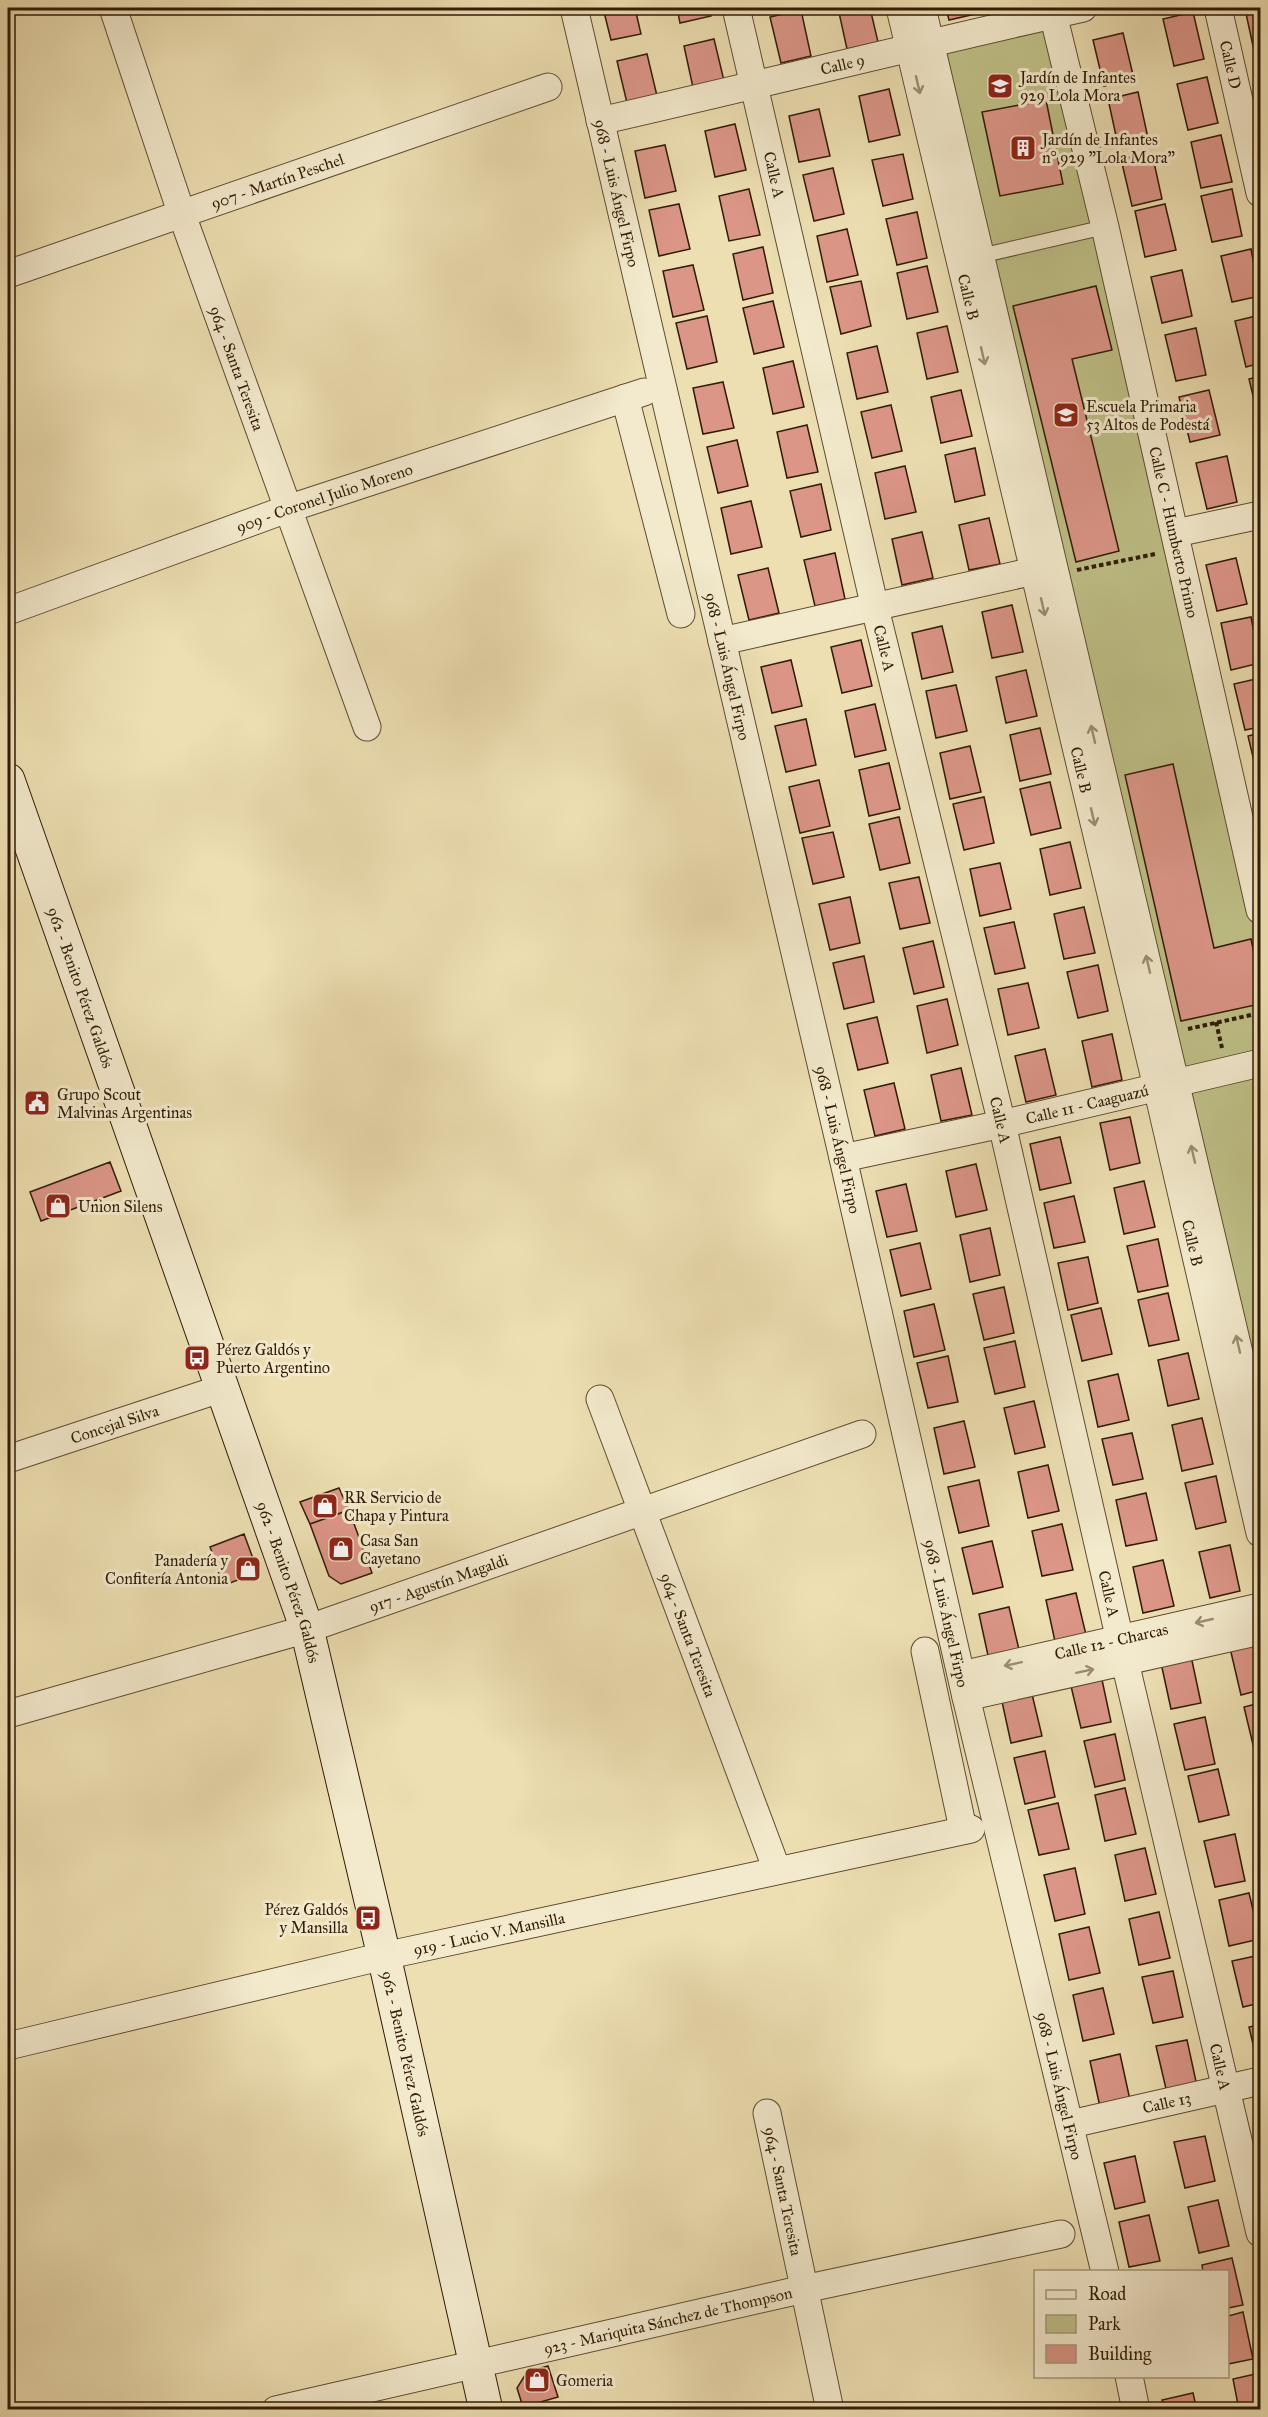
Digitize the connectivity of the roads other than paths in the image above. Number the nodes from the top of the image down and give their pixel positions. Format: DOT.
graph roads {
  1 [pos="112,8"];
  2 [pos="574,8"];
  3 [pos="736,8"];
  4 [pos="900,8"];
  5 [pos="922,8"];
  6 [pos="1083,8"];
  7 [pos="1218,8"];
  8 [pos="1053,14"];
  9 [pos="919,44"];
  10 [pos="754,86"];
  11 [pos="548,87"];
  12 [pos="600,121"];
  13 [pos="1260,192"];
  14 [pos="182,215"];
  15 [pos="1105,227"];
  16 [pos="980,256"];
  17 [pos="8,274"];
  18 [pos="287,509"];
  19 [pos="1260,515"];
  20 [pos="1178,541"];
  21 [pos="1045,573"];
  22 [pos="875,608"];
  23 [pos="8,611"];
  24 [pos="681,614"];
  25 [pos="722,641"];
  26 [pos="367,727"];
  27 [pos="8,780"];
  28 [pos="1260,910"];
  29 [pos="1260,1063"];
  30 [pos="1167,1085"];
  31 [pos="1002,1124"];
  32 [pos="843,1158"];
  33 [pos="223,1388"];
  34 [pos="600,1399"];
  35 [pos="862,1434"];
  36 [pos="1260,1442"];
  37 [pos="8,1459"];
  38 [pos="643,1512"];
  39 [pos="1260,1533"];
  40 [pos="1260,1607"];
  41 [pos="307,1629"];
  42 [pos="1260,1631"];
  43 [pos="1124,1651"];
  44 [pos="925,1652"];
  45 [pos="964,1686"];
  46 [pos="8,1714"];
  47 [pos="777,1870"];
  48 [pos="384,1956"];
  49 [pos="8,2046"];
  50 [pos="1260,2081"];
  51 [pos="1226,2089"];
  52 [pos="767,2113"];
  53 [pos="1071,2124"];
  54 [pos="1260,2232"];
  55 [pos="1061,2234"];
  56 [pos="1105,2270"];
  57 [pos="804,2289"];
  58 [pos="476,2364"];
  59 [pos="1129,2378"];
  60 [pos="276,2409"];
  61 [pos="486,2409"];
  62 [pos="830,2409"];
  63 [pos="1136,2409"];
  1 -- 14 [label="street, 964 - Santa Teresita"];
  2 -- 12 [label="street, 968 - Luis Ángel Firpo"];
  3 -- 10 [label="street, Calle A"];
  4 -- 9 [label="street, Calle B"];
  5 -- 9 [label="street, Calle B"];
  6 -- 8 [label="street, Calle 9"];
  7 -- 13 [label="street, Calle D"];
  8 -- 9 [label="street, Calle 9"];
  8 -- 15 [label="street, Calle C - Humberto Primo"];
  9 -- 10 [label="street, Calle 9"];
  9 -- 16 [label="street, Calle B"];
  9 -- 21 [label="street, Calle B, one-way"];
  10 -- 12 [label="street, Calle 9"];
  10 -- 22 [label="street, Calle A"];
  11 -- 14 [label="street, 907 - Martín Peschel"];
  12 -- 25 [label="street, 968 - Luis Ángel Firpo"];
  14 -- 17 [label="street, 907 - Martín Peschel"];
  14 -- 18 [label="street, 964 - Santa Teresita"];
  15 -- 16 [label="lane"];
  15 -- 20 [label="street, Calle C - Humberto Primo"];
  16 -- 21 [label="street, Calle B"];
  18 -- 23 [label="street, 909 - Coronel Julio Moreno"];
  18 -- 24 [label="street, 909 - Coronel Julio Moreno"];
  18 -- 26 [label="street, 964 - Santa Teresita"];
  19 -- 20 [label="street"];
  20 -- 28 [label="street, Calle C - Humberto Primo"];
  21 -- 22 [label="street"];
  21 -- 30 [label="street, Calle B, one-way"];
  30 -- 21 [label="street, Calle B, one-way"];
  22 -- 25 [label="street"];
  22 -- 31 [label="street, Calle A"];
  25 -- 32 [label="street, 968 - Luis Ángel Firpo"];
  27 -- 33 [label="main road, 962 - Benito Pérez Galdós"];
  29 -- 30 [label="street, Calle 11 - Caaguazú"];
  30 -- 31 [label="street, Calle 11 - Caaguazú"];
  36 -- 30 [label="street, Calle B, one-way"];
  30 -- 39 [label="street, Calle B"];
  31 -- 32 [label="street, Calle 11 - Caaguazú"];
  31 -- 43 [label="street, Calle A"];
  32 -- 45 [label="street, 968 - Luis Ángel Firpo"];
  33 -- 37 [label="street, Concejal Silva"];
  33 -- 41 [label="main road, 962 - Benito Pérez Galdós"];
  34 -- 38 [label="street, 964 - Santa Teresita"];
  35 -- 38 [label="street, 917 - Agustín Magaldi"];
  38 -- 41 [label="street, 917 - Agustín Magaldi"];
  38 -- 47 [label="street, 964 - Santa Teresita"];
  40 -- 43 [label="street, Calle 12 - Charcas, one-way"];
  41 -- 46 [label="street, 917 - Agustín Magaldi"];
  41 -- 48 [label="main road, 962 - Benito Pérez Galdós"];
  42 -- 43 [label="street, Calle 12 - Charcas"];
  43 -- 45 [label="street, Calle 12 - Charcas"];
  43 -- 51 [label="street, Calle A"];
  44 -- 47 [label="street, 919 - Lucio V. Mansilla"];
  45 -- 53 [label="street, 968 - Luis Ángel Firpo"];
  47 -- 48 [label="street, 919 - Lucio V. Mansilla"];
  48 -- 49 [label="street, 919 - Lucio V. Mansilla"];
  48 -- 58 [label="main road, 962 - Benito Pérez Galdós"];
  50 -- 51 [label="street, Calle 13"];
  51 -- 53 [label="street, Calle 13"];
  51 -- 54 [label="street, Calle A"];
  52 -- 57 [label="street, 964 - Santa Teresita"];
  53 -- 56 [label="street, 968 - Luis Ángel Firpo"];
  55 -- 57 [label="street, 923 - Mariquita Sánchez de Thompson"];
  57 -- 58 [label="street, 923 - Mariquita Sánchez de Thompson"];
  57 -- 62 [label="street, 964 - Santa Teresita"];
  58 -- 60 [label="street, 923 - Mariquita Sánchez de Thompson"];
  58 -- 61 [label="main road, 962 - Benito Pérez Galdós"];
  59 -- 63 [label="street"];
}
